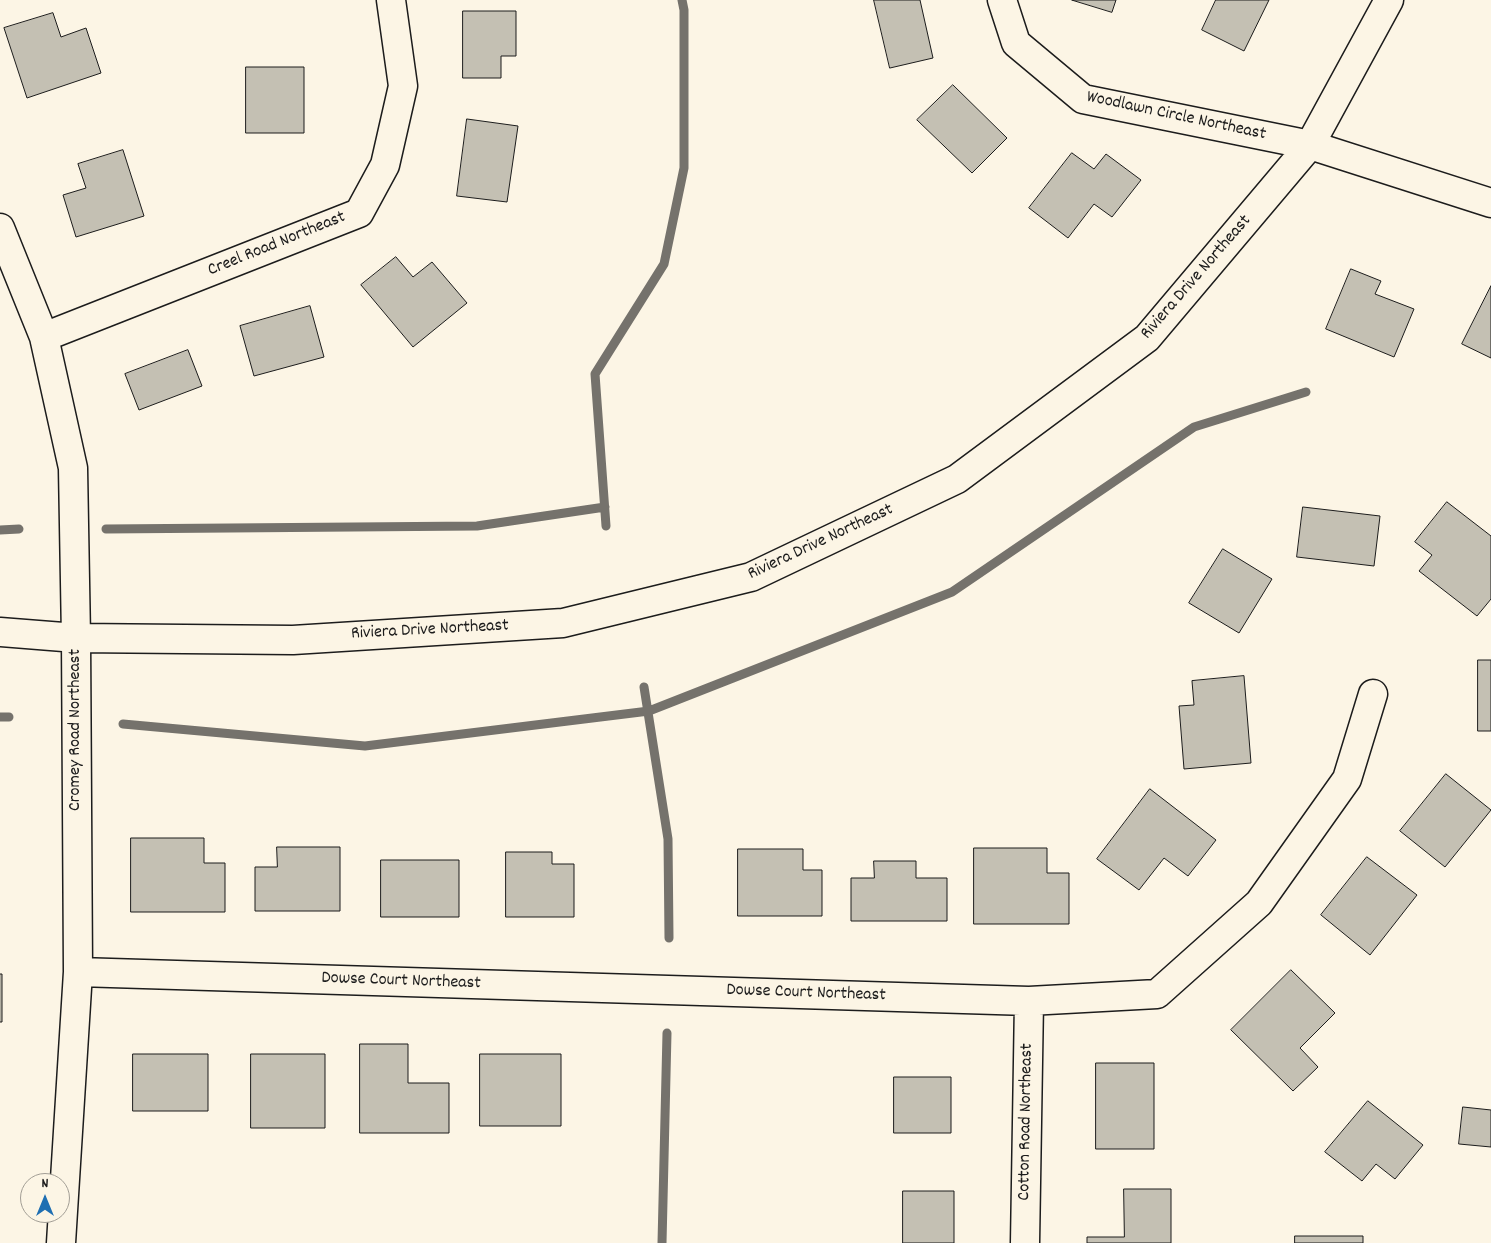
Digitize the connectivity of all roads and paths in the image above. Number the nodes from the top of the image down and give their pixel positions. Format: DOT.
graph roads {
  1 [pos="391,0"];
  2 [pos="1002,0"];
  3 [pos="1390,0"];
  4 [pos="1310,145"];
  5 [pos="1491,203"];
  6 [pos="0,228"];
  7 [pos="44,338"];
  8 [pos="0,632"];
  9 [pos="76,638"];
  10 [pos="1373,694"];
  11 [pos="78,972"];
  12 [pos="1029,1001"];
  13 [pos="61,1243"];
  14 [pos="1024,1243"];
  1 -- 7 [label="street, Creel Road Northeast"];
  2 -- 4 [label="street, Woodlawn Circle Northeast"];
  3 -- 4 [label="street, Riviera Drive Northeast"];
  4 -- 5 [label="street, Woodlawn Circle Northeast"];
  4 -- 9 [label="street, Riviera Drive Northeast"];
  6 -- 7 [label="street, Cromey Road Northeast"];
  7 -- 9 [label="street, Cromey Road Northeast"];
  8 -- 9 [label="street, Riviera Drive Northeast"];
  9 -- 11 [label="street, Cromey Road Northeast"];
  10 -- 12 [label="street, Dowse Court Northeast"];
  11 -- 12 [label="street, Dowse Court Northeast"];
  11 -- 13 [label="street, Cromey Road Northeast"];
  12 -- 14 [label="street, Cotton Road Northeast"];
}
